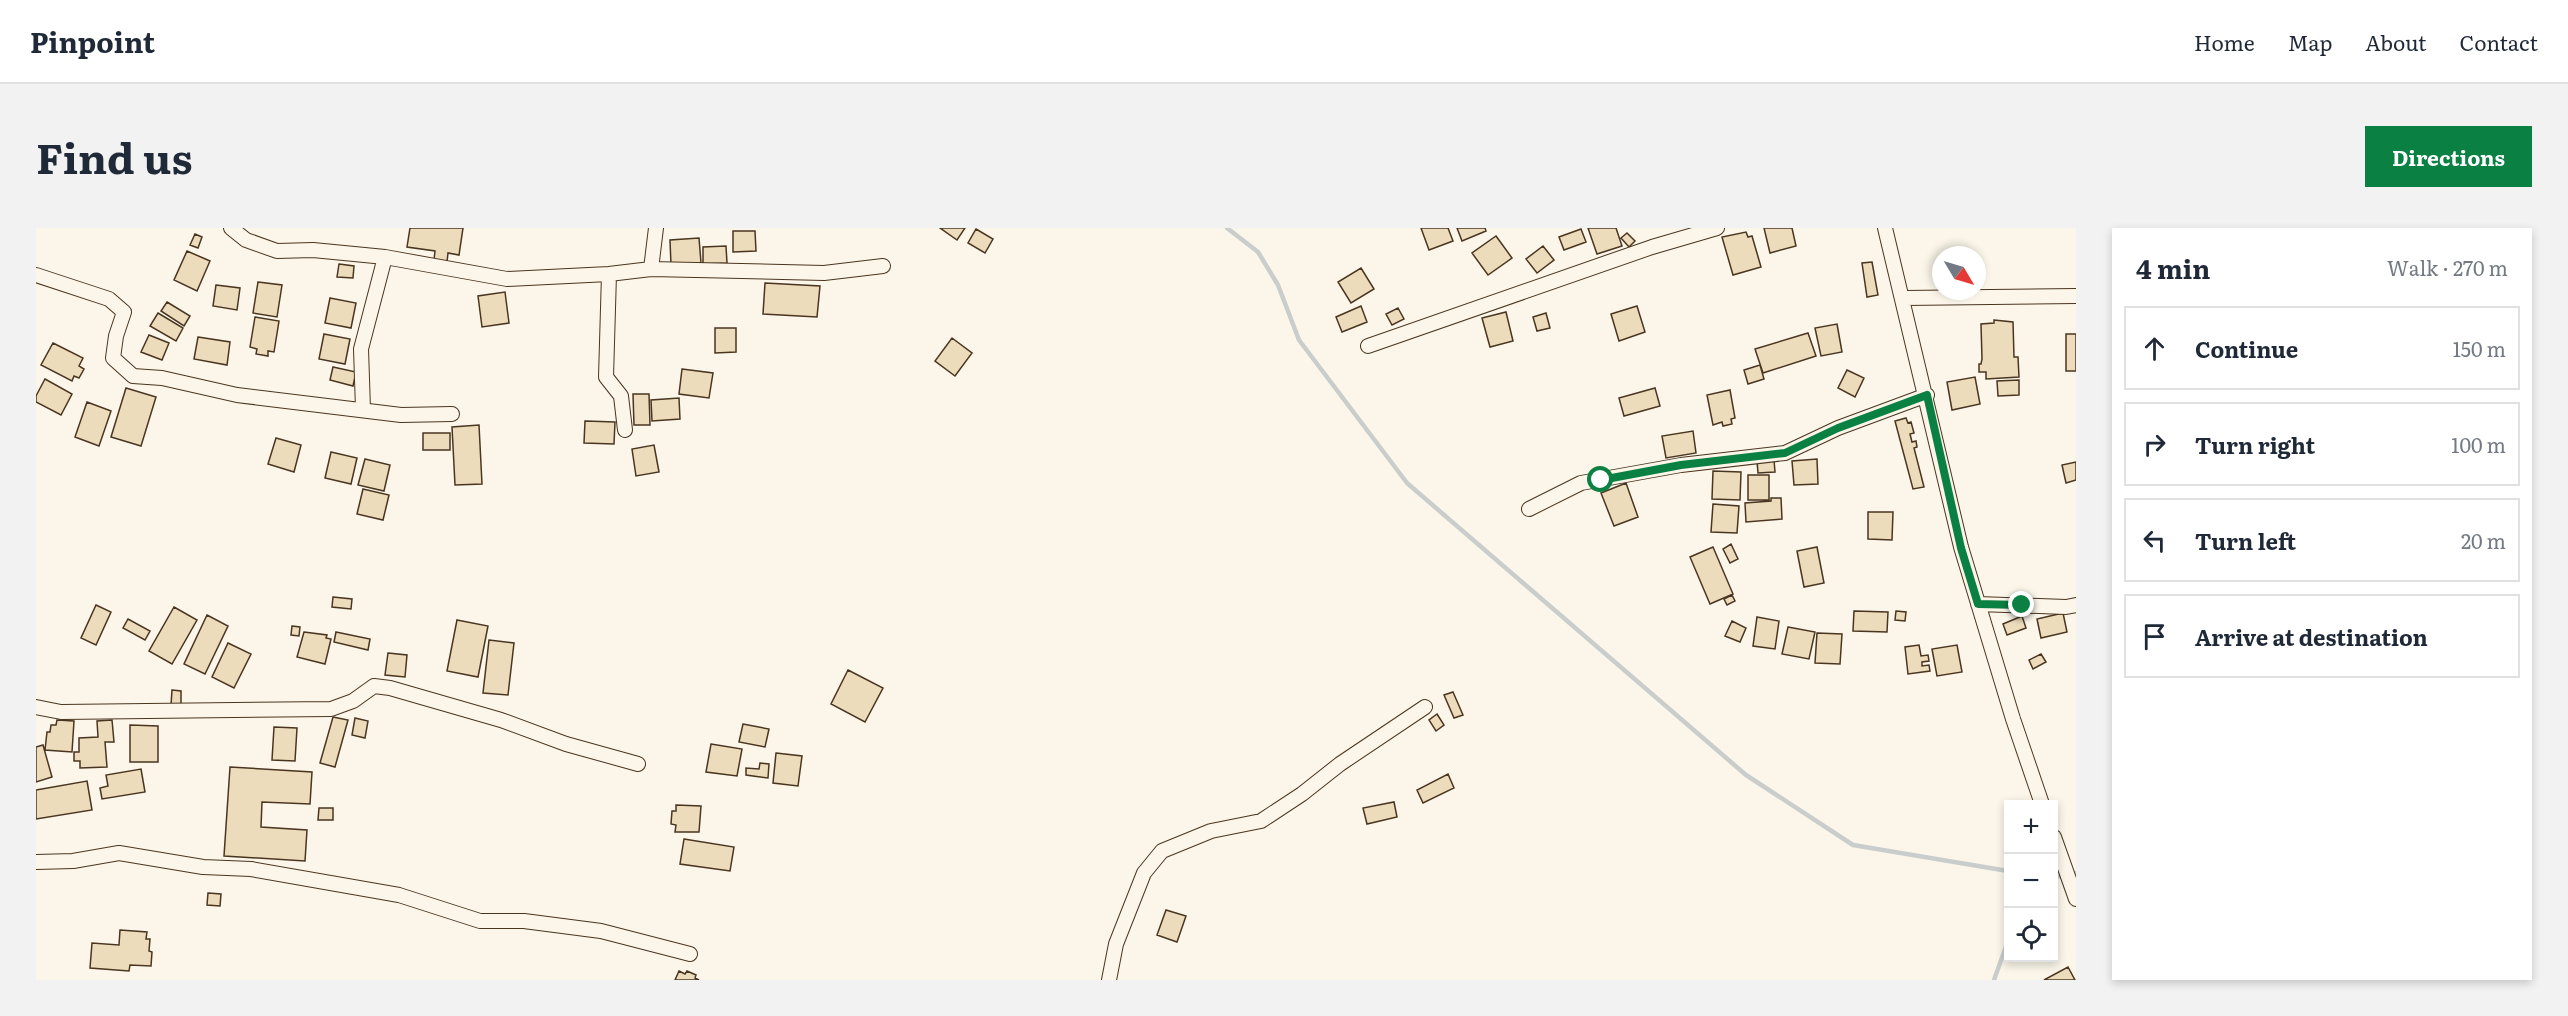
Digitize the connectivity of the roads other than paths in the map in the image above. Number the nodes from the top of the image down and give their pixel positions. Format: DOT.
graph roads {
  1 [pos="231,228"];
  2 [pos="656,228"];
  3 [pos="1717,228"];
  4 [pos="1885,228"];
  5 [pos="385,257"];
  6 [pos="883,266"];
  7 [pos="651,268"];
  8 [pos="609,274"];
  9 [pos="36,275"];
  10 [pos="2076,296"];
  11 [pos="1904,298"];
  12 [pos="1368,346"];
  13 [pos="1927,395"];
  14 [pos="363,409"];
  15 [pos="452,414"];
  16 [pos="625,430"];
  17 [pos="1529,509"];
  18 [pos="1978,604"];
  19 [pos="2076,605"];
  20 [pos="36,707"];
  21 [pos="1425,707"];
  22 [pos="638,764"];
  23 [pos="2041,800"];
  24 [pos="2058,848"];
  25 [pos="36,862"];
  26 [pos="2076,899"];
  27 [pos="690,954"];
  28 [pos="1109,980"];
  1 -- 5 [label="street"];
  2 -- 7 [label="street"];
  3 -- 12 [label="street"];
  4 -- 11 [label="street"];
  5 -- 8 [label="street"];
  5 -- 14 [label="street"];
  6 -- 7 [label="street"];
  7 -- 8 [label="street"];
  8 -- 16 [label="street"];
  9 -- 14 [label="street"];
  10 -- 11 [label="street"];
  11 -- 13 [label="street"];
  13 -- 17 [label="street"];
  13 -- 18 [label="street"];
  14 -- 15 [label="street"];
  18 -- 19 [label="street"];
  18 -- 23 [label="street"];
  20 -- 22 [label="street"];
  21 -- 28 [label="street"];
  24 -- 26 [label="street"];
  25 -- 27 [label="street"];
}
